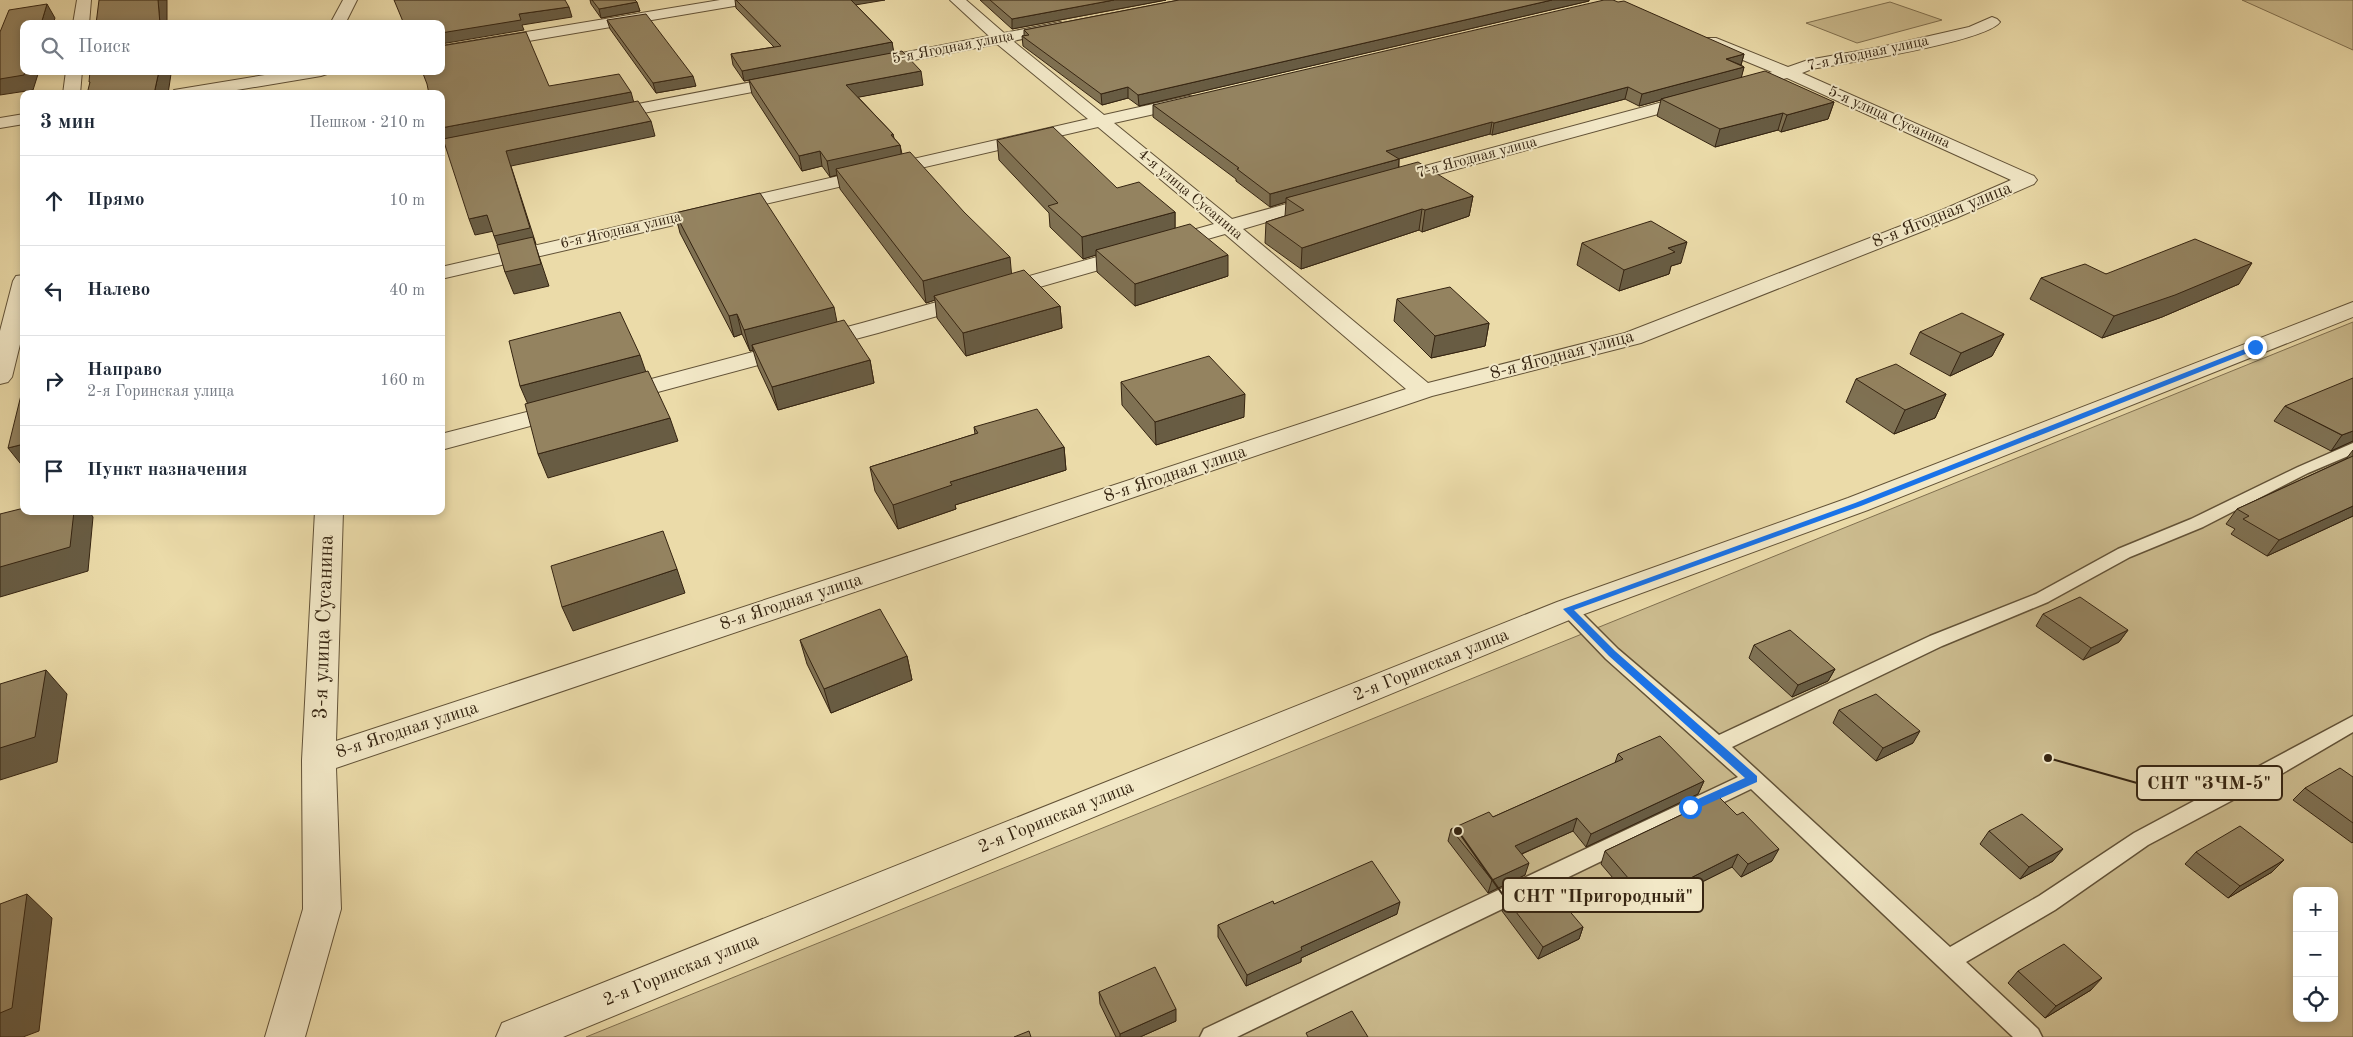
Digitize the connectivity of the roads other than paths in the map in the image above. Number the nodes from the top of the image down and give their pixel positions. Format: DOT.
graph roads {
  1 [pos="84,0"];
  2 [pos="350,0"];
  3 [pos="746,0"];
  4 [pos="957,0"];
  5 [pos="82,20"];
  6 [pos="339,20"];
  7 [pos="1992,22"];
  8 [pos="1076,24"];
  9 [pos="1696,35"];
  10 [pos="1000,38"];
  11 [pos="445,50"];
  12 [pos="853,67"];
  13 [pos="1788,73"];
  14 [pos="73,75"];
  15 [pos="284,75"];
  16 [pos="289,75"];
  17 [pos="804,77"];
  18 [pos="72,90"];
  19 [pos="202,90"];
  20 [pos="291,90"];
  21 [pos="1204,98"];
  22 [pos="588,119"];
  23 [pos="20,120"];
  24 [pos="1100,121"];
  25 [pos="0,122"];
  26 [pos="2028,180"];
  27 [pos="1380,184"];
  28 [pos="1342,195"];
  29 [pos="1228,226"];
  30 [pos="445,272"];
  31 [pos="20,297"];
  32 [pos="2353,309"];
  33 [pos="0,377"];
  34 [pos="1422,391"];
  35 [pos="445,441"];
  36 [pos="2353,448"];
  37 [pos="329,515"];
  38 [pos="1568,609"];
  39 [pos="2353,723"];
  40 [pos="1717,745"];
  41 [pos="319,760"];
  42 [pos="1753,779"];
  43 [pos="1949,961"];
  44 [pos="285,1037"];
  45 [pos="516,1037"];
  46 [pos="1212,1037"];
  47 [pos="2030,1037"];
  1 -- 5 [label="street"];
  2 -- 6 [label="street"];
  3 -- 11 [label="street"];
  4 -- 10 [label="street, 4-я улица Сусанина"];
  7 -- 13 [label="street, 7-я Ягодная улица"];
  8 -- 10 [label="street, 5-я Ягодная улица"];
  9 -- 13 [label="street, 5-я улица Сусанина"];
  10 -- 12 [label="street, 5-я Ягодная улица"];
  10 -- 24 [label="street, 4-я улица Сусанина"];
  13 -- 26 [label="street, 5-я улица Сусанина"];
  13 -- 27 [label="street, 7-я Ягодная улица"];
  14 -- 18 [label="street"];
  15 -- 19 [label="street"];
  16 -- 20 [label="street"];
  17 -- 22 [label="street"];
  21 -- 24 [label="street, 6-я Ягодная улица"];
  23 -- 25 [label="street"];
  24 -- 29 [label="street, 4-я улица Сусанина"];
  24 -- 30 [label="street, 6-я Ягодная улица"];
  26 -- 34 [label="street, 8-я Ягодная улица"];
  28 -- 29 [label="street"];
  29 -- 34 [label="street, 4-я улица Сусанина"];
  29 -- 35 [label="street"];
  31 -- 33 [label="street"];
  32 -- 38 [label="street, 2-я Горинская улица"];
  34 -- 41 [label="street, 8-я Ягодная улица"];
  36 -- 40 [label="lane"];
  37 -- 41 [label="street, 3-я улица Сусанина"];
  38 -- 40 [label="lane"];
  38 -- 45 [label="street, 2-я Горинская улица"];
  39 -- 43 [label="lane"];
  40 -- 42 [label="lane"];
  41 -- 44 [label="street, 3-я улица Сусанина"];
  42 -- 43 [label="lane"];
  42 -- 46 [label="lane"];
  43 -- 47 [label="lane"];
}
